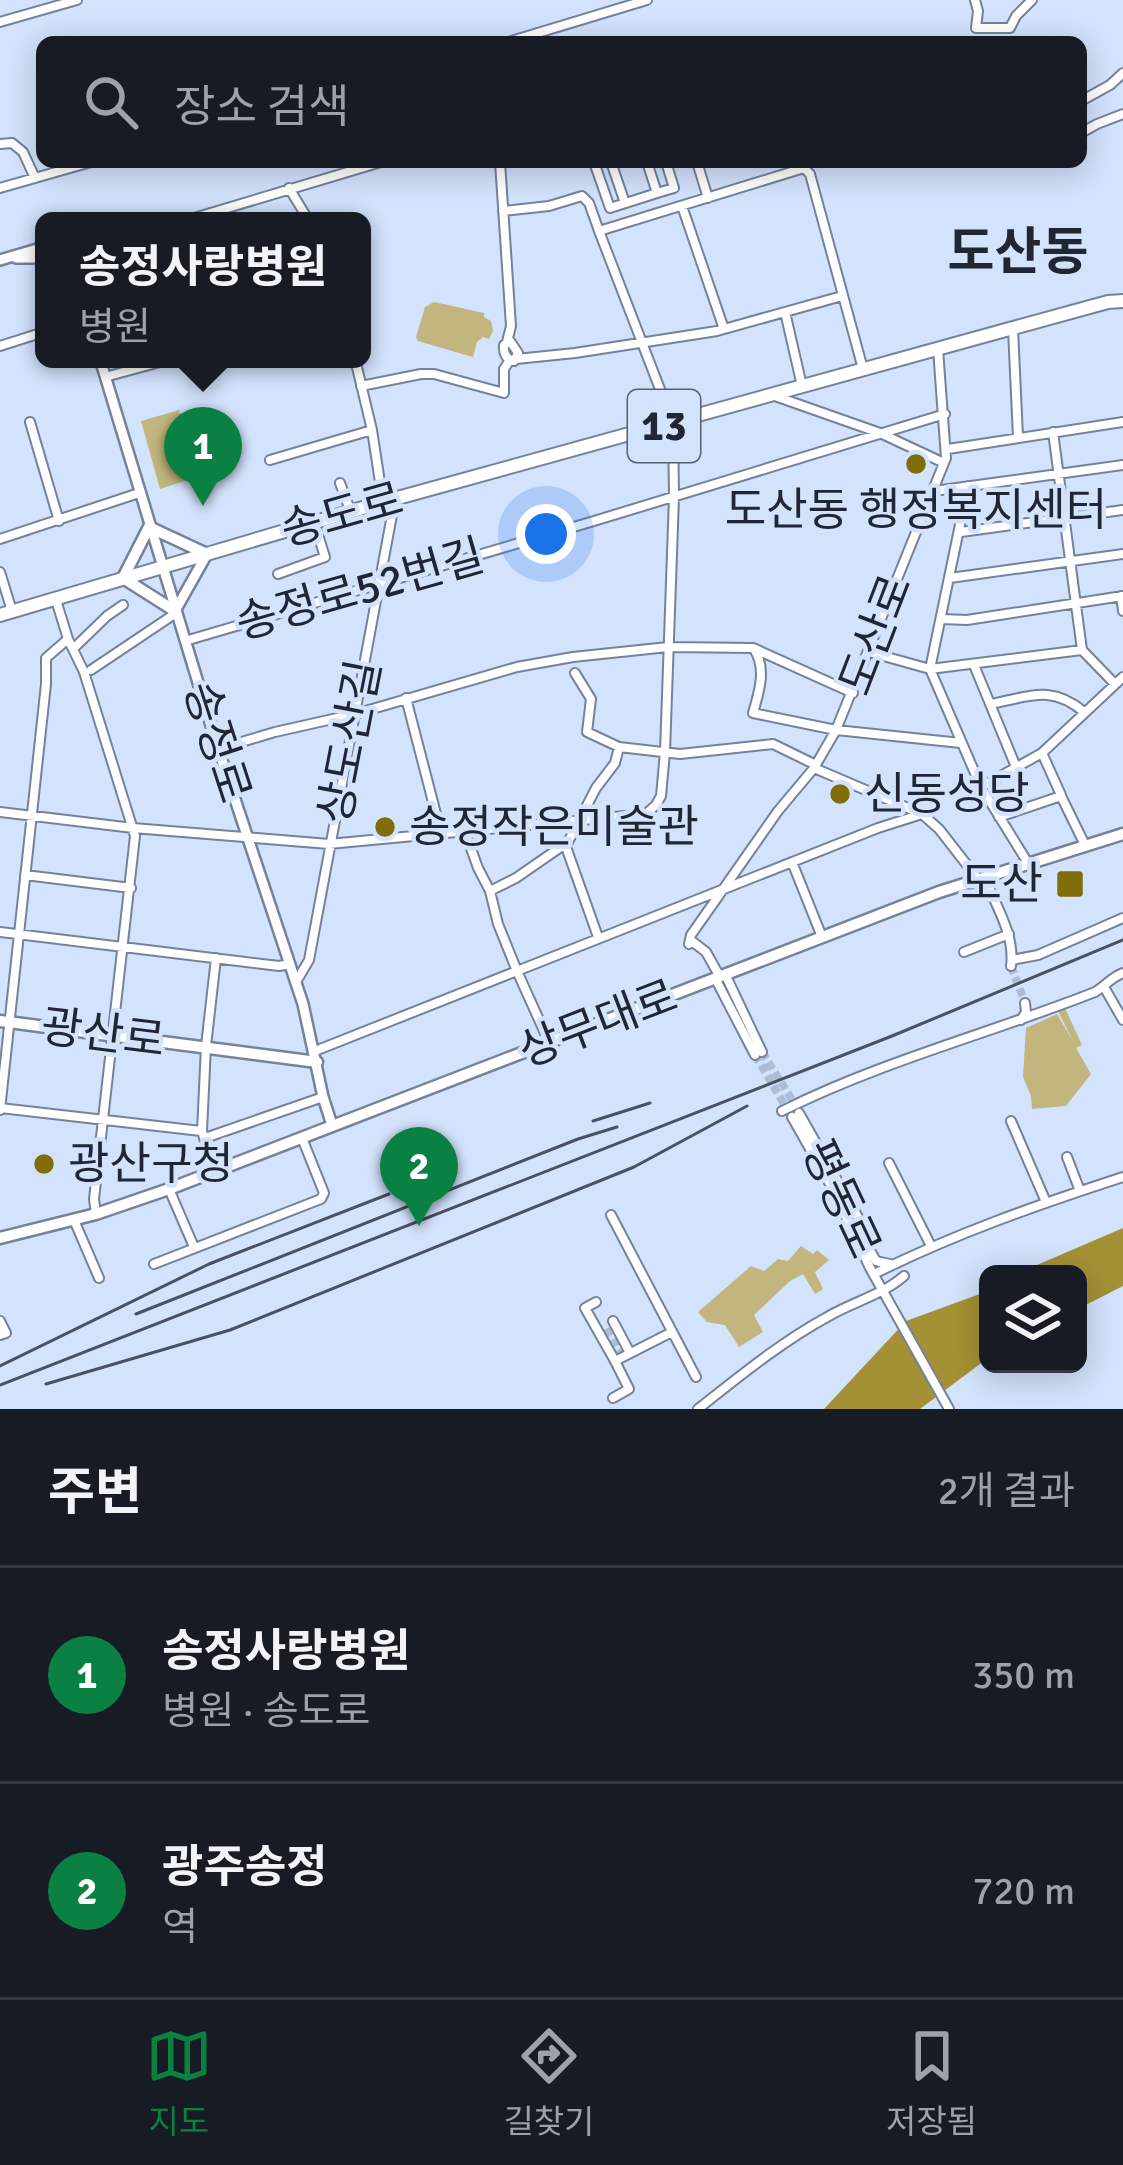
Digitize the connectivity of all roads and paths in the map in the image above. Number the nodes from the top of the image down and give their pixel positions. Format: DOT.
graph roads {
  1 [pos="76,0"];
  2 [pos="598,0"];
  3 [pos="647,0"];
  4 [pos="975,0"];
  5 [pos="1032,0"];
  6 [pos="602,13"];
  7 [pos="0,22"];
  8 [pos="527,36"];
  9 [pos="1123,73"];
  10 [pos="1087,97"];
  11 [pos="1123,115"];
  12 [pos="1087,130"];
  13 [pos="0,144"];
  14 [pos="70,168"];
  15 [pos="360,168"];
  16 [pos="500,168"];
  17 [pos="596,168"];
  18 [pos="613,168"];
  19 [pos="650,168"];
  20 [pos="668,168"];
  21 [pos="699,168"];
  22 [pos="35,178"];
  23 [pos="0,188"];
  24 [pos="289,188"];
  25 [pos="660,192"];
  26 [pos="708,198"];
  27 [pos="626,203"];
  28 [pos="677,208"];
  29 [pos="503,211"];
  30 [pos="213,212"];
  31 [pos="304,212"];
  32 [pos="599,231"];
  33 [pos="35,250"];
  34 [pos="35,258"];
  35 [pos="2,259"];
  36 [pos="842,296"];
  37 [pos="1123,301"];
  38 [pos="785,312"];
  39 [pos="1013,328"];
  40 [pos="724,329"];
  41 [pos="35,335"];
  42 [pos="641,343"];
  43 [pos="0,346"];
  44 [pos="938,348"];
  45 [pos="513,360"];
  46 [pos="102,368"];
  47 [pos="138,368"];
  48 [pos="357,368"];
  49 [pos="863,369"];
  50 [pos="105,377"];
  51 [pos="362,386"];
  52 [pos="802,386"];
  53 [pos="771,394"];
  54 [pos="945,414"];
  55 [pos="30,422"];
  56 [pos="1123,422"];
  57 [pos="673,423"];
  58 [pos="372,430"];
  59 [pos="1053,432"];
  60 [pos="880,434"];
  61 [pos="1018,437"];
  62 [pos="948,449"];
  63 [pos="270,460"];
  64 [pos="944,464"];
  65 [pos="1123,464"];
  66 [pos="1059,472"];
  67 [pos="340,483"];
  68 [pos="968,486"];
  69 [pos="934,491"];
  70 [pos="139,493"];
  71 [pos="674,497"];
  72 [pos="389,501"];
  73 [pos="1123,510"];
  74 [pos="350,512"];
  75 [pos="1066,518"];
  76 [pos="59,521"];
  77 [pos="314,522"];
  78 [pos="148,527"];
  79 [pos="961,532"];
  80 [pos="0,539"];
  81 [pos="206,554"];
  82 [pos="1123,554"];
  83 [pos="1072,561"];
  84 [pos="305,564"];
  85 [pos="161,567"];
  86 [pos="0,572"];
  87 [pos="278,574"];
  88 [pos="123,578"];
  89 [pos="310,578"];
  90 [pos="950,578"];
  91 [pos="381,584"];
  92 [pos="1122,596"];
  93 [pos="56,598"];
  94 [pos="1077,603"];
  95 [pos="123,604"];
  96 [pos="1123,611"];
  97 [pos="176,612"];
  98 [pos="6,613"];
  99 [pos="942,620"];
  100 [pos="68,639"];
  101 [pos="185,641"];
  102 [pos="668,647"];
  103 [pos="753,648"];
  104 [pos="73,649"];
  105 [pos="1082,650"];
  106 [pos="869,652"];
  107 [pos="974,665"];
  108 [pos="930,669"];
  109 [pos="91,670"];
  110 [pos="575,673"];
  111 [pos="1119,680"];
  112 [pos="853,693"];
  113 [pos="406,698"];
  114 [pos="990,704"];
  115 [pos="1084,712"];
  116 [pos="355,714"];
  117 [pos="836,730"];
  118 [pos="961,743"];
  119 [pos="619,747"];
  120 [pos="218,748"];
  121 [pos="665,752"];
  122 [pos="1042,753"];
  123 [pos="815,766"];
  124 [pos="1016,766"];
  125 [pos="981,787"];
  126 [pos="1061,796"];
  127 [pos="0,812"];
  128 [pos="922,814"];
  129 [pos="32,816"];
  130 [pos="999,817"];
  131 [pos="578,821"];
  132 [pos="133,827"];
  133 [pos="465,831"];
  134 [pos="442,833"];
  135 [pos="1123,834"];
  136 [pos="248,838"];
  137 [pos="329,844"];
  138 [pos="565,844"];
  139 [pos="1085,845"];
  140 [pos="792,862"];
  141 [pos="1028,863"];
  142 [pos="24,875"];
  143 [pos="981,878"];
  144 [pos="130,888"];
  145 [pos="721,890"];
  146 [pos="490,891"];
  147 [pos="1123,918"];
  148 [pos="0,932"];
  149 [pos="17,934"];
  150 [pos="1009,934"];
  151 [pos="598,937"];
  152 [pos="822,937"];
  153 [pos="124,947"];
  154 [pos="964,952"];
  155 [pos="216,958"];
  156 [pos="290,964"];
  157 [pos="517,971"];
  158 [pos="1123,973"];
  159 [pos="720,976"];
  160 [pos="296,982"];
  161 [pos="1104,987"];
  162 [pos="1025,1003"];
  163 [pos="1123,1020"];
  164 [pos="4,1021"];
  165 [pos="1020,1021"];
  166 [pos="115,1034"];
  167 [pos="549,1042"];
  168 [pos="206,1046"];
  169 [pos="759,1054"];
  170 [pos="316,1057"];
  171 [pos="323,1097"];
  172 [pos="0,1108"];
  173 [pos="782,1111"];
  174 [pos="104,1120"];
  175 [pos="1012,1121"];
  176 [pos="332,1125"];
  177 [pos="203,1134"];
  178 [pos="302,1137"];
  179 [pos="1067,1156"];
  180 [pos="902,1165"];
  181 [pos="214,1172"];
  182 [pos="1123,1177"];
  183 [pos="169,1189"];
  184 [pos="1080,1191"];
  185 [pos="1046,1202"];
  186 [pos="96,1214"];
  187 [pos="610,1215"];
  188 [pos="74,1220"];
  189 [pos="0,1238"];
  190 [pos="866,1244"];
  191 [pos="931,1246"];
  192 [pos="195,1247"];
  193 [pos="897,1262"];
  194 [pos="154,1264"];
  195 [pos="878,1272"];
  196 [pos="904,1276"];
  197 [pos="99,1278"];
  198 [pos="885,1294"];
  199 [pos="596,1303"];
  200 [pos="0,1321"];
  201 [pos="613,1321"];
  202 [pos="672,1332"];
  203 [pos="0,1335"];
  204 [pos="630,1353"];
  205 [pos="615,1361"];
  206 [pos="696,1377"];
  207 [pos="613,1398"];
  208 [pos="698,1409"];
  209 [pos="949,1409"];
  1 -- 7 [label="street"];
  2 -- 6 [label="street"];
  3 -- 6 [label="street"];
  4 -- 5 [label="street"];
  6 -- 8 [label="street"];
  9 -- 10 [label="street"];
  11 -- 12 [label="street"];
  13 -- 22 [label="street"];
  14 -- 22 [label="street"];
  15 -- 24 [label="street"];
  16 -- 29 [label="street"];
  17 -- 27 [label="street"];
  18 -- 27 [label="street"];
  19 -- 25 [label="street"];
  20 -- 25 [label="street"];
  21 -- 26 [label="street"];
  22 -- 23 [label="street"];
  24 -- 30 [label="street"];
  24 -- 31 [label="street"];
  25 -- 27 [label="street"];
  25 -- 28 [label="street"];
  26 -- 28 [label="street"];
  26 -- 36 [label="street"];
  28 -- 32 [label="street"];
  28 -- 40 [label="street"];
  29 -- 32 [label="street"];
  29 -- 45 [label="street"];
  32 -- 42 [label="street"];
  33 -- 35 [label="street"];
  34 -- 35 [label="street"];
  36 -- 38 [label="street"];
  36 -- 49 [label="street"];
  37 -- 39 [label="main road, 송도로 / 13"];
  38 -- 40 [label="street"];
  38 -- 52 [label="street"];
  39 -- 44 [label="main road, 송도로 / 13"];
  39 -- 61 [label="street"];
  40 -- 42 [label="street"];
  41 -- 43 [label="street"];
  42 -- 45 [label="street"];
  42 -- 57 [label="street"];
  44 -- 49 [label="main road, 송도로 / 13"];
  44 -- 54 [label="street, 도산로"];
  45 -- 51 [label="street"];
  46 -- 50 [label="street, 송정로"];
  47 -- 50 [label="street"];
  48 -- 51 [label="street, 상도산길"];
  49 -- 52 [label="main road, 송도로 / 13"];
  50 -- 70 [label="street, 송정로"];
  51 -- 58 [label="street, 상도산길"];
  52 -- 53 [label="main road, 송도로 / 13"];
  53 -- 57 [label="main road, 송도로 / 13"];
  53 -- 60 [label="street"];
  54 -- 60 [label="street, 송정로52번길"];
  54 -- 62 [label="street, 도산로"];
  55 -- 76 [label="street"];
  56 -- 59 [label="street"];
  57 -- 71 [label="street"];
  57 -- 72 [label="main road, 송도로 / 13"];
  58 -- 63 [label="street"];
  58 -- 72 [label="street, 상도산길"];
  59 -- 61 [label="street"];
  59 -- 66 [label="street"];
  60 -- 64 [label="street"];
  60 -- 71 [label="street, 송정로52번길"];
  61 -- 62 [label="street"];
  62 -- 64 [label="street, 도산로"];
  64 -- 69 [label="street, 도산로"];
  65 -- 66 [label="street"];
  66 -- 68 [label="street"];
  66 -- 75 [label="street"];
  67 -- 74 [label="street"];
  68 -- 69 [label="street"];
  68 -- 79 [label="street"];
  69 -- 106 [label="street, 도산로"];
  70 -- 76 [label="street"];
  70 -- 78 [label="street, 송정로"];
  71 -- 91 [label="street, 송정로52번길"];
  71 -- 102 [label="street"];
  72 -- 74 [label="main road, 송도로 / 13"];
  72 -- 91 [label="street, 상도산길"];
  73 -- 75 [label="street"];
  74 -- 77 [label="main road, 송도로 / 13"];
  75 -- 79 [label="street"];
  75 -- 83 [label="street"];
  76 -- 80 [label="street"];
  77 -- 81 [label="main road, 송도로 / 13"];
  77 -- 84 [label="street"];
  78 -- 81 [label="main road"];
  78 -- 85 [label="street, 송정로"];
  78 -- 88 [label="main road"];
  79 -- 90 [label="street"];
  81 -- 85 [label="main road, 송도로 / 13"];
  81 -- 97 [label="street"];
  82 -- 83 [label="street"];
  83 -- 90 [label="street"];
  83 -- 94 [label="street"];
  84 -- 87 [label="street"];
  84 -- 89 [label="street"];
  85 -- 88 [label="main road, 송도로 / 13"];
  85 -- 97 [label="street, 송정로"];
  86 -- 98 [label="street, 송도로"];
  88 -- 93 [label="main road, 송도로 / 13"];
  88 -- 97 [label="main road"];
  90 -- 99 [label="street"];
  91 -- 101 [label="street, 송정로52번길"];
  91 -- 116 [label="street, 상도산길"];
  92 -- 94 [label="street"];
  92 -- 96 [label="street"];
  93 -- 98 [label="main road, 송도로 / 13"];
  93 -- 100 [label="street"];
  94 -- 99 [label="street"];
  94 -- 105 [label="street"];
  95 -- 104 [label="street"];
  97 -- 101 [label="street, 송정로"];
  97 -- 109 [label="street"];
  99 -- 108 [label="street"];
  100 -- 104 [label="street"];
  100 -- 129 [label="street"];
  101 -- 120 [label="street, 송정로"];
  102 -- 103 [label="street"];
  102 -- 113 [label="street"];
  102 -- 121 [label="street"];
  103 -- 112 [label="street"];
  103 -- 117 [label="street"];
  104 -- 132 [label="street"];
  105 -- 107 [label="street"];
  105 -- 111 [label="street"];
  106 -- 108 [label="street"];
  106 -- 112 [label="street, 도산로"];
  107 -- 108 [label="street"];
  107 -- 114 [label="street"];
  108 -- 118 [label="street"];
  110 -- 119 [label="street"];
  111 -- 115 [label="street"];
  112 -- 117 [label="street, 도산로"];
  113 -- 116 [label="street"];
  113 -- 134 [label="street"];
  114 -- 115 [label="street"];
  114 -- 124 [label="street"];
  115 -- 122 [label="street"];
  116 -- 120 [label="street"];
  116 -- 137 [label="street, 상도산길"];
  117 -- 118 [label="street"];
  117 -- 123 [label="street, 도산로"];
  118 -- 125 [label="street"];
  119 -- 121 [label="street"];
  119 -- 131 [label="street"];
  120 -- 136 [label="street, 송정로"];
  121 -- 123 [label="street"];
  121 -- 131 [label="street"];
  122 -- 124 [label="street"];
  122 -- 126 [label="street"];
  123 -- 128 [label="street"];
  123 -- 145 [label="street, 도산로"];
  124 -- 125 [label="street"];
  125 -- 130 [label="street"];
  126 -- 130 [label="street"];
  126 -- 139 [label="street"];
  127 -- 129 [label="street"];
  128 -- 140 [label="street"];
  128 -- 143 [label="street"];
  129 -- 132 [label="street"];
  129 -- 142 [label="street"];
  130 -- 141 [label="street"];
  131 -- 133 [label="street"];
  131 -- 138 [label="street"];
  132 -- 136 [label="street"];
  132 -- 144 [label="street"];
  133 -- 134 [label="street"];
  133 -- 146 [label="street"];
  134 -- 137 [label="street"];
  135 -- 139 [label="main road, 상무대로"];
  136 -- 137 [label="street"];
  136 -- 156 [label="street, 송정로"];
  137 -- 160 [label="street, 상도산길"];
  138 -- 146 [label="street"];
  138 -- 151 [label="street"];
  139 -- 141 [label="main road, 상무대로"];
  140 -- 145 [label="street"];
  140 -- 152 [label="street"];
  141 -- 143 [label="main road, 상무대로"];
  142 -- 144 [label="street"];
  142 -- 149 [label="street"];
  143 -- 150 [label="street"];
  143 -- 152 [label="main road, 상무대로"];
  144 -- 153 [label="street"];
  145 -- 151 [label="street"];
  145 -- 159 [label="street, 도산로"];
  146 -- 157 [label="street"];
  147 -- 150 [label="street"];
  148 -- 149 [label="street"];
  149 -- 153 [label="street"];
  149 -- 164 [label="street"];
  150 -- 154 [label="street"];
  151 -- 157 [label="street"];
  152 -- 159 [label="main road, 상무대로"];
  153 -- 155 [label="street"];
  153 -- 166 [label="street"];
  155 -- 156 [label="street"];
  155 -- 168 [label="street, 광산로"];
  156 -- 160 [label="street, 송정로"];
  157 -- 167 [label="street"];
  157 -- 170 [label="street"];
  158 -- 161 [label="street"];
  159 -- 167 [label="main road, 상무대로"];
  159 -- 169 [label="street"];
  160 -- 170 [label="street, 송정로"];
  161 -- 163 [label="street"];
  161 -- 165 [label="street"];
  162 -- 165 [label="street"];
  164 -- 166 [label="main road, 광산로"];
  164 -- 172 [label="street"];
  165 -- 173 [label="street"];
  166 -- 168 [label="main road, 광산로"];
  166 -- 174 [label="street"];
  167 -- 176 [label="main road, 상무대로"];
  168 -- 170 [label="main road, 광산로"];
  168 -- 177 [label="street, 광산로"];
  170 -- 171 [label="street, 송정로"];
  171 -- 176 [label="street, 송정로"];
  171 -- 177 [label="street"];
  172 -- 174 [label="street"];
  174 -- 177 [label="street"];
  174 -- 186 [label="street"];
  175 -- 185 [label="street"];
  176 -- 178 [label="main road, 상무대로"];
  177 -- 181 [label="street, 광산로"];
  178 -- 181 [label="main road, 상무대로"];
  178 -- 192 [label="street"];
  179 -- 184 [label="street"];
  180 -- 191 [label="street"];
  181 -- 183 [label="main road, 상무대로"];
  182 -- 184 [label="street"];
  183 -- 186 [label="main road, 상무대로"];
  183 -- 192 [label="street"];
  184 -- 185 [label="street"];
  185 -- 191 [label="street"];
  186 -- 188 [label="main road, 상무대로"];
  187 -- 202 [label="street"];
  188 -- 189 [label="main road, 상무대로"];
  188 -- 197 [label="street"];
  190 -- 193 [label="street"];
  190 -- 195 [label="street, 평동로"];
  190 -- 195 [label="street, 평동로"];
  191 -- 193 [label="street"];
  192 -- 194 [label="street"];
  193 -- 195 [label="street"];
  195 -- 198 [label="street, 평동로"];
  196 -- 198 [label="street"];
  198 -- 208 [label="street"];
  198 -- 209 [label="street, 평동로"];
  199 -- 205 [label="street"];
  200 -- 203 [label="street"];
  201 -- 204 [label="street"];
  202 -- 204 [label="street"];
  202 -- 206 [label="street"];
  204 -- 205 [label="street"];
  205 -- 207 [label="street"];
}
